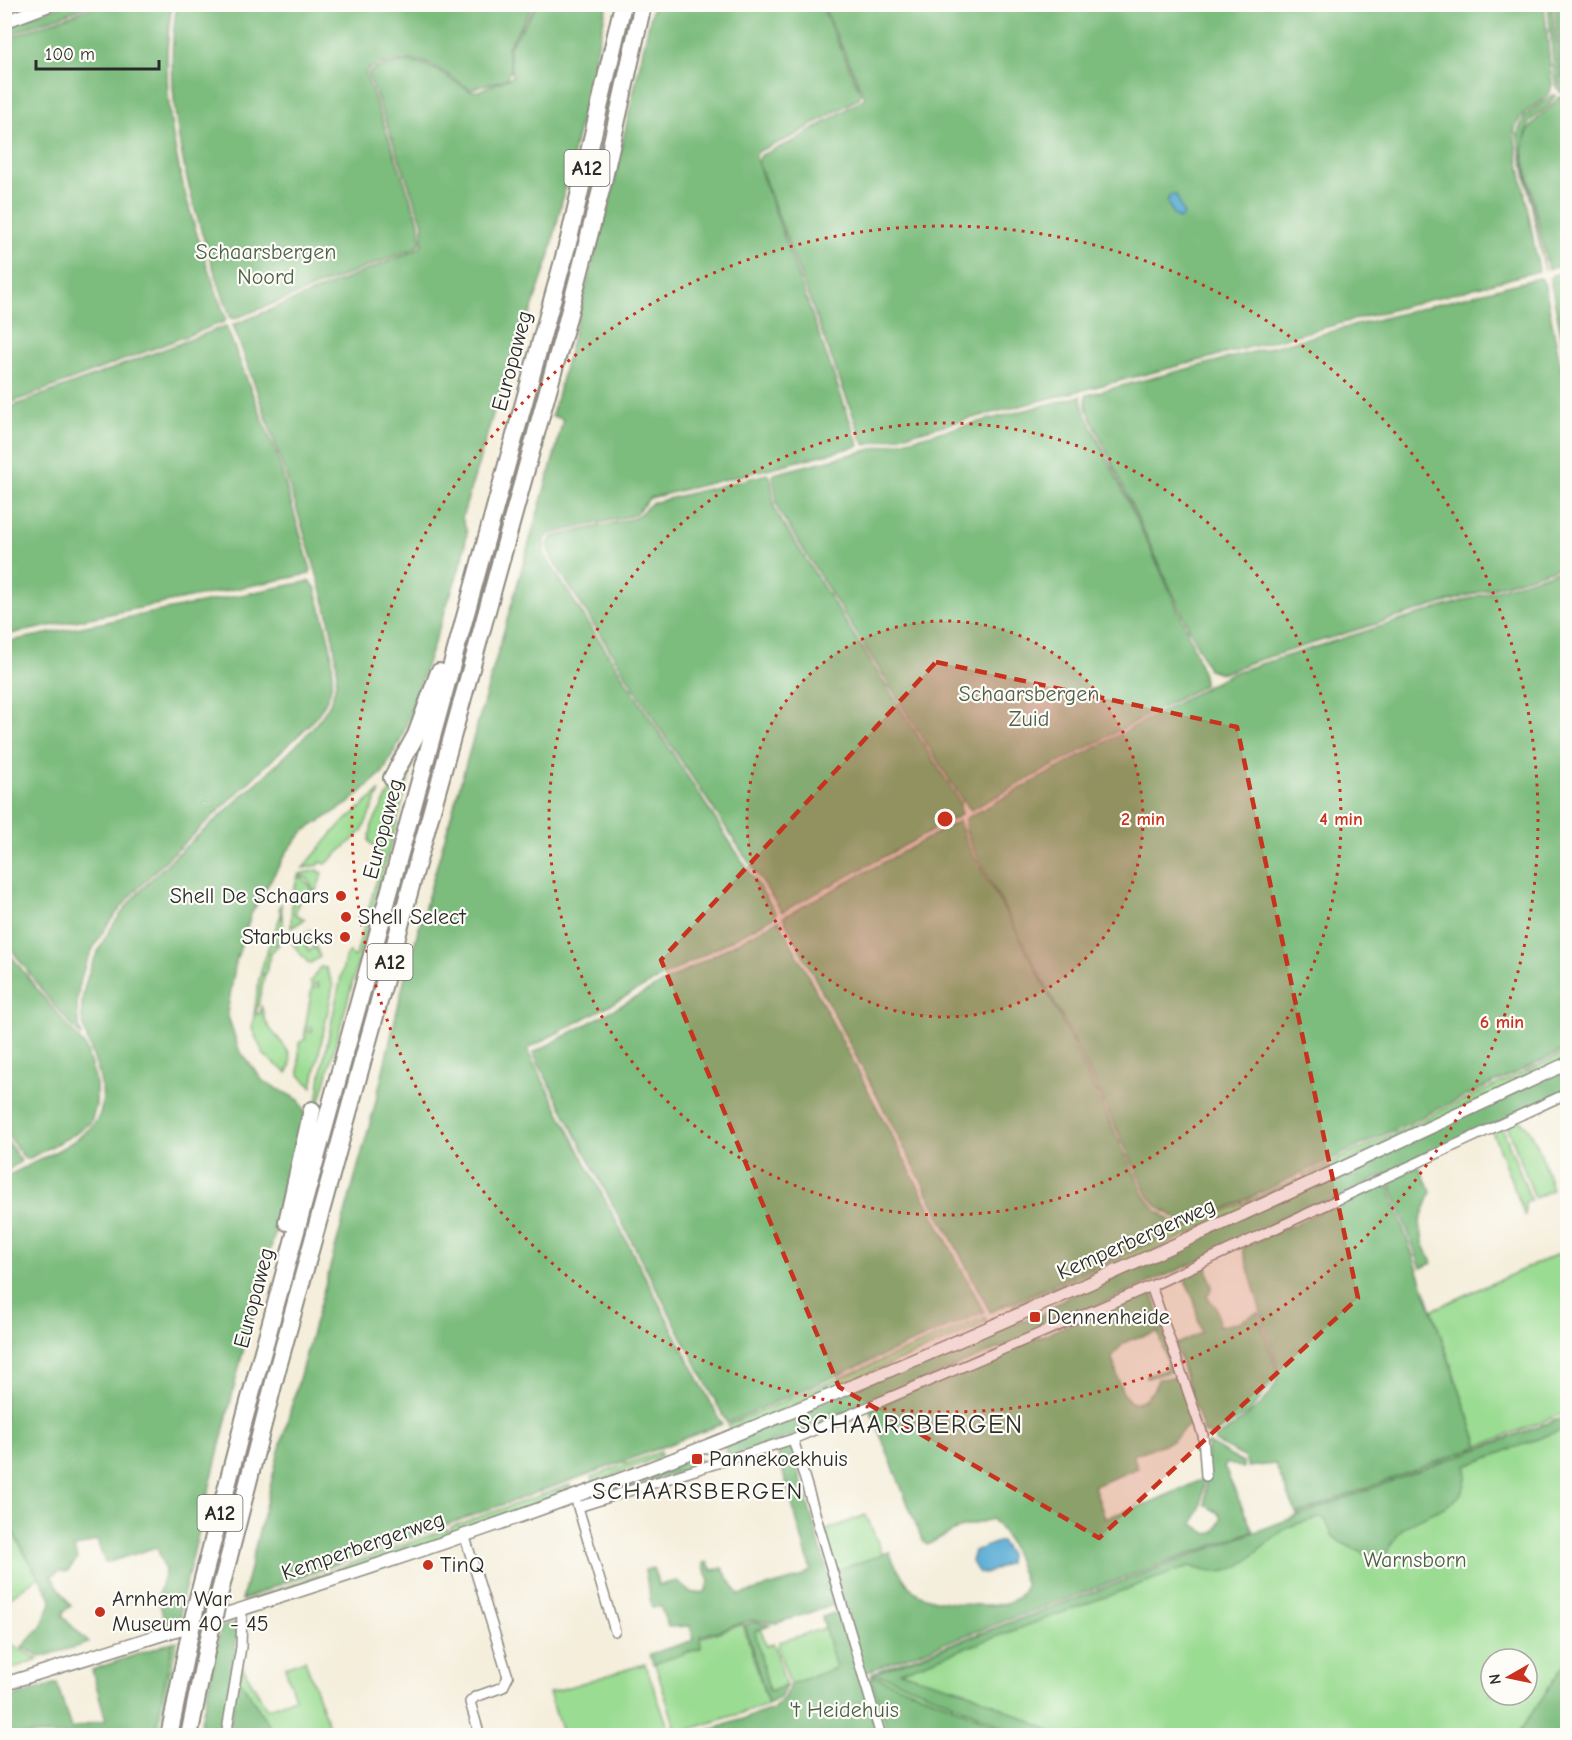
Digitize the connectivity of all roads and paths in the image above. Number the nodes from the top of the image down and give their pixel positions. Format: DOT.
graph roads {
  1 [pos="52,4"];
  2 [pos="623,4"];
  3 [pos="643,4"];
  4 [pos="4,22"];
  5 [pos="502,483"];
  6 [pos="392,777"];
  7 [pos="1568,1063"];
  8 [pos="1568,1093"];
  9 [pos="312,1110"];
  10 [pos="1151,1286"];
  11 [pos="244,1419"];
  12 [pos="793,1439"];
  13 [pos="717,1442"];
  14 [pos="724,1461"];
  15 [pos="1206,1476"];
  16 [pos="574,1494"];
  17 [pos="578,1507"];
  18 [pos="464,1534"];
  19 [pos="242,1610"];
  20 [pos="615,1631"];
  21 [pos="4,1684"];
  22 [pos="169,1736"];
  23 [pos="189,1736"];
  24 [pos="226,1736"];
  25 [pos="480,1736"];
  26 [pos="881,1736"];
  1 -- 4 [label="main road"];
  2 -- 5 [label="highway, Europaweg / A12"];
  3 -- 23 [label="highway, Europaweg / A12, bridge"];
  5 -- 6 [label="highway, A12"];
  5 -- 11 [label="highway, Europaweg / A12"];
  7 -- 13 [label="main road, Kemperbergerweg"];
  8 -- 10 [label="street"];
  9 -- 11 [label="highway, A12"];
  10 -- 12 [label="street"];
  10 -- 15 [label="street"];
  11 -- 22 [label="highway, Europaweg / A12, bridge"];
  12 -- 14 [label="street"];
  12 -- 26 [label="street"];
  13 -- 14 [label="street"];
  13 -- 16 [label="main road, Kemperbergerweg"];
  14 -- 17 [label="street"];
  16 -- 17 [label="street"];
  16 -- 18 [label="main road, Kemperbergerweg"];
  17 -- 20 [label="street"];
  18 -- 19 [label="main road, Kemperbergerweg"];
  18 -- 25 [label="street, Kemperbergerweg"];
  19 -- 21 [label="main road, Kemperbergerweg"];
  19 -- 24 [label="street"];
}
